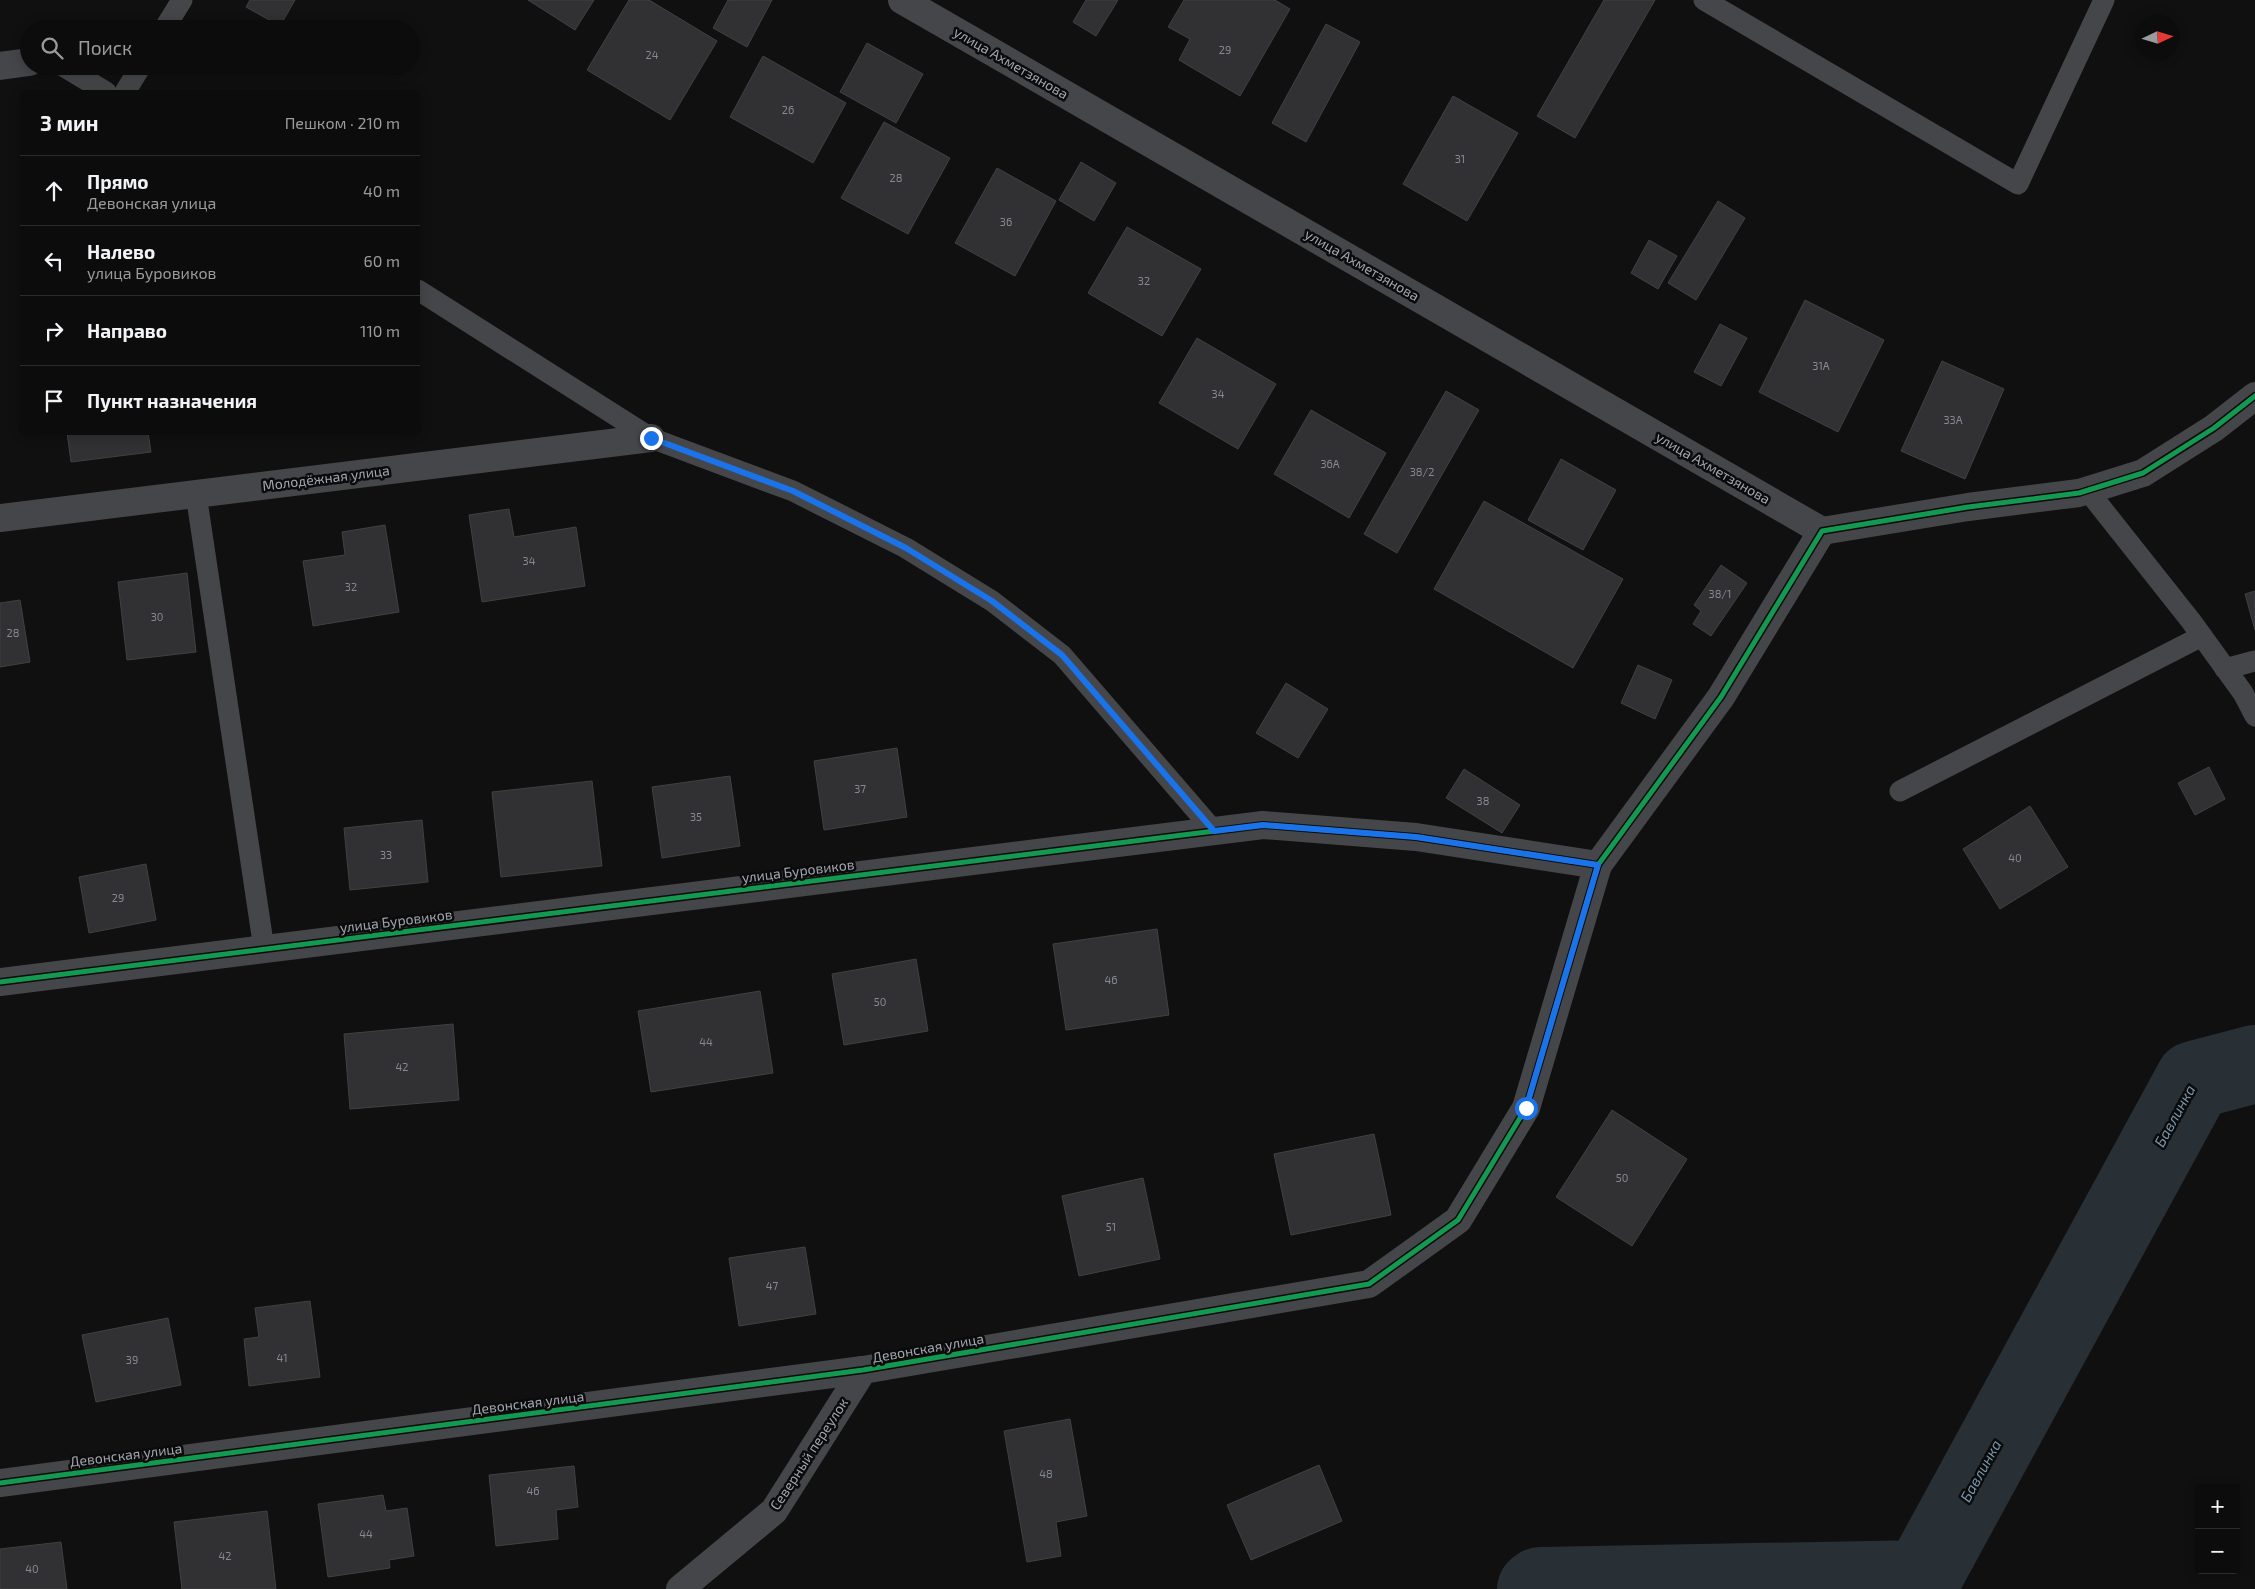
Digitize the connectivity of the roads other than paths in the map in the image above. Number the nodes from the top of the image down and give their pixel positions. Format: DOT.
graph roads {
  1 [pos="182,0"];
  2 [pos="902,0"];
  3 [pos="1704,0"];
  4 [pos="2104,0"];
  5 [pos="170,20"];
  6 [pos="20,63"];
  7 [pos="0,66"];
  8 [pos="78,75"];
  9 [pos="136,75"];
  10 [pos="103,90"];
  11 [pos="127,90"];
  12 [pos="420,291"];
  13 [pos="2255,396"];
  14 [pos="651,438"];
  15 [pos="2088,491"];
  16 [pos="196,494"];
  17 [pos="0,518"];
  18 [pos="1822,531"];
  19 [pos="2202,636"];
  20 [pos="2255,661"];
  21 [pos="2225,669"];
  22 [pos="2255,716"];
  23 [pos="1900,791"];
  24 [pos="1214,831"];
  25 [pos="1598,865"];
  26 [pos="264,949"];
  27 [pos="0,982"];
  28 [pos="863,1370"];
  29 [pos="0,1483"];
  30 [pos="680,1589"];
  1 -- 5 [label="lane"];
  2 -- 18 [label="street, улица Ахметзянова"];
  3 -- 4 [label="lane"];
  6 -- 7 [label="street"];
  8 -- 10 [label="lane"];
  9 -- 11 [label="lane"];
  12 -- 14 [label="lane"];
  13 -- 15 [label="street"];
  14 -- 16 [label="street, Молодёжная улица"];
  14 -- 24 [label="lane"];
  15 -- 18 [label="street"];
  15 -- 19 [label="lane"];
  16 -- 17 [label="street, Молодёжная улица"];
  16 -- 26 [label="lane"];
  18 -- 25 [label="street, Девонская улица"];
  19 -- 21 [label="lane"];
  19 -- 23 [label="lane"];
  20 -- 21 [label="lane"];
  21 -- 22 [label="lane"];
  24 -- 25 [label="street, улица Буровиков"];
  24 -- 26 [label="street, улица Буровиков"];
  25 -- 28 [label="street, Девонская улица"];
  26 -- 27 [label="street, улица Буровиков"];
  28 -- 29 [label="street, Девонская улица"];
  28 -- 30 [label="street, Северный переулок"];
}
